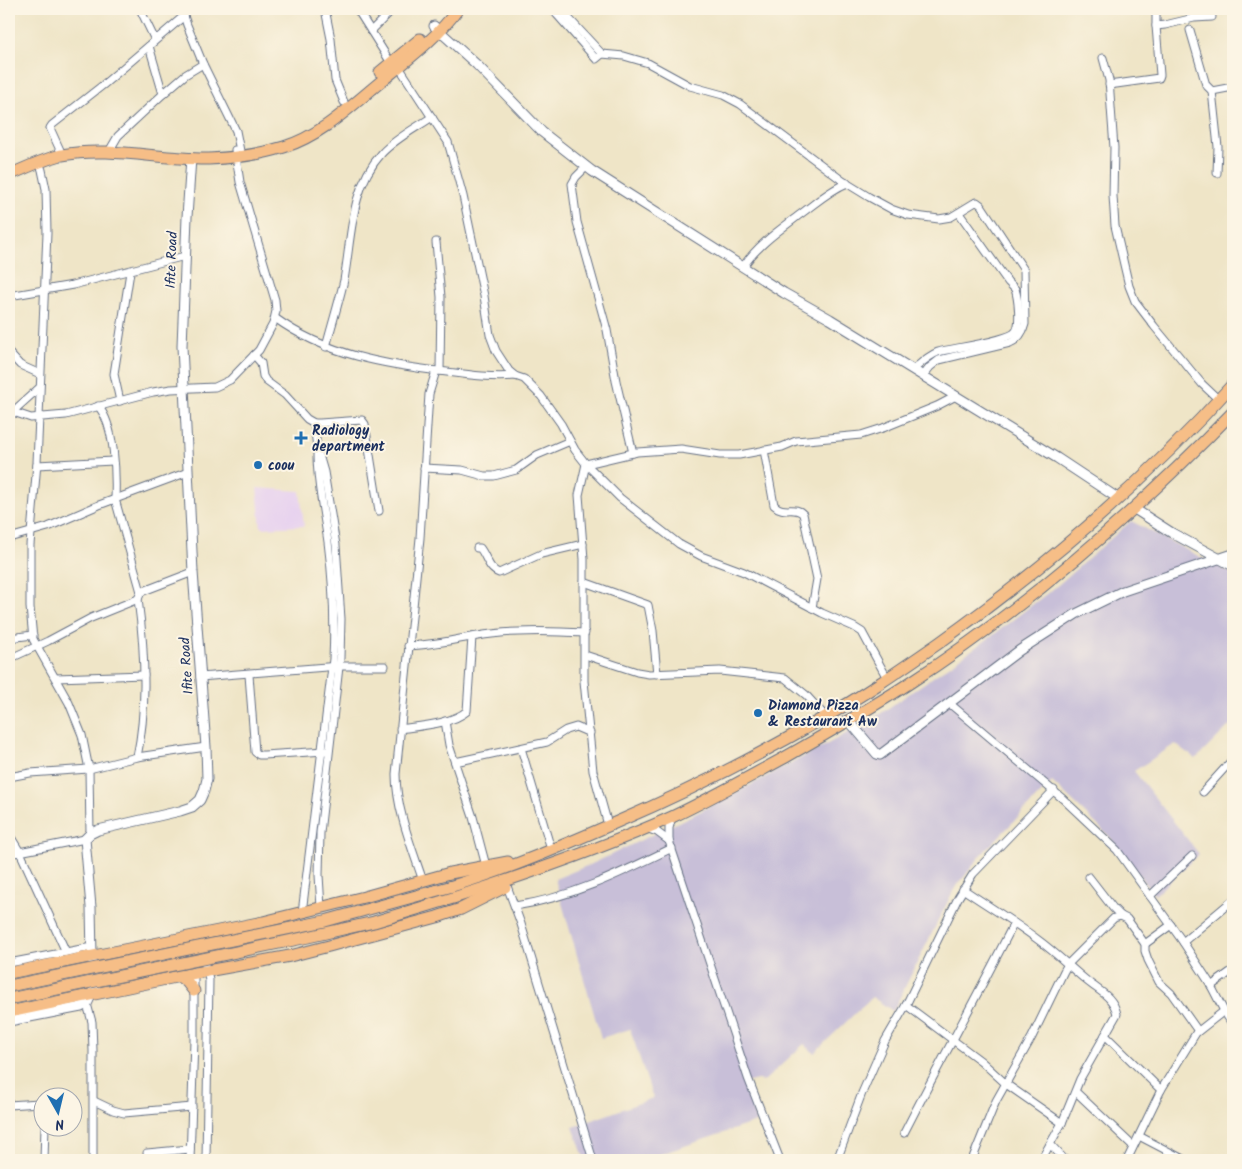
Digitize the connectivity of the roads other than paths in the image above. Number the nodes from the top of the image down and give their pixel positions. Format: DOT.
graph roads {
  1 [pos="140,9"];
  2 [pos="325,9"];
  3 [pos="356,9"];
  4 [pos="392,9"];
  5 [pos="448,9"];
  6 [pos="458,9"];
  7 [pos="552,9"];
  8 [pos="560,9"];
  9 [pos="1156,9"];
  10 [pos="185,12"];
  11 [pos="1212,17"];
  12 [pos="1156,26"];
  13 [pos="437,29"];
  14 [pos="1190,30"];
  15 [pos="371,31"];
  16 [pos="152,43"];
  17 [pos="599,57"];
  18 [pos="1103,58"];
  19 [pos="203,64"];
  20 [pos="395,65"];
  21 [pos="1109,85"];
  22 [pos="1233,87"];
  23 [pos="1212,91"];
  24 [pos="162,94"];
  25 [pos="344,102"];
  26 [pos="432,117"];
  27 [pos="111,148"];
  28 [pos="60,150"];
  29 [pos="238,153"];
  30 [pos="191,158"];
  31 [pos="39,162"];
  32 [pos="586,167"];
  33 [pos="9,169"];
  34 [pos="1217,173"];
  35 [pos="9,175"];
  36 [pos="838,176"];
  37 [pos="847,183"];
  38 [pos="835,188"];
  39 [pos="959,213"];
  40 [pos="436,242"];
  41 [pos="185,256"];
  42 [pos="742,267"];
  43 [pos="130,272"];
  44 [pos="43,291"];
  45 [pos="9,296"];
  46 [pos="275,318"];
  47 [pos="326,347"];
  48 [pos="254,355"];
  49 [pos="10,359"];
  50 [pos="913,370"];
  51 [pos="438,371"];
  52 [pos="40,374"];
  53 [pos="515,376"];
  54 [pos="924,376"];
  55 [pos="1233,384"];
  56 [pos="39,388"];
  57 [pos="184,389"];
  58 [pos="956,396"];
  59 [pos="1219,400"];
  60 [pos="120,401"];
  61 [pos="98,406"];
  62 [pos="1233,412"];
  63 [pos="11,413"];
  64 [pos="39,419"];
  65 [pos="314,423"];
  66 [pos="570,441"];
  67 [pos="764,450"];
  68 [pos="633,453"];
  69 [pos="113,461"];
  70 [pos="586,464"];
  71 [pos="37,465"];
  72 [pos="424,468"];
  73 [pos="188,472"];
  74 [pos="115,499"];
  75 [pos="1119,499"];
  76 [pos="1133,508"];
  77 [pos="379,511"];
  78 [pos="31,533"];
  79 [pos="9,538"];
  80 [pos="583,544"];
  81 [pos="476,548"];
  82 [pos="1233,554"];
  83 [pos="1219,558"];
  84 [pos="1233,566"];
  85 [pos="193,572"];
  86 [pos="584,582"];
  87 [pos="139,595"];
  88 [pos="812,608"];
  89 [pos="584,632"];
  90 [pos="33,635"];
  91 [pos="472,637"];
  92 [pos="9,638"];
  93 [pos="408,646"];
  94 [pos="36,647"];
  95 [pos="585,655"];
  96 [pos="9,659"];
  97 [pos="385,666"];
  98 [pos="335,667"];
  99 [pos="249,674"];
  100 [pos="657,674"];
  101 [pos="144,675"];
  102 [pos="200,677"];
  103 [pos="56,678"];
  104 [pos="887,678"];
  105 [pos="949,703"];
  106 [pos="826,717"];
  107 [pos="445,721"];
  108 [pos="849,721"];
  109 [pos="400,729"];
  110 [pos="590,734"];
  111 [pos="206,747"];
  112 [pos="521,748"];
  113 [pos="325,751"];
  114 [pos="137,757"];
  115 [pos="1233,759"];
  116 [pos="455,762"];
  117 [pos="89,769"];
  118 [pos="9,777"];
  119 [pos="1054,790"];
  120 [pos="1203,792"];
  121 [pos="672,817"];
  122 [pos="608,826"];
  123 [pos="645,828"];
  124 [pos="9,834"];
  125 [pos="87,836"];
  126 [pos="670,844"];
  127 [pos="551,850"];
  128 [pos="20,852"];
  129 [pos="9,854"];
  130 [pos="1192,856"];
  131 [pos="530,858"];
  132 [pos="486,866"];
  133 [pos="307,867"];
  134 [pos="319,868"];
  135 [pos="534,872"];
  136 [pos="1089,876"];
  137 [pos="423,881"];
  138 [pos="507,886"];
  139 [pos="304,887"];
  140 [pos="319,888"];
  141 [pos="963,889"];
  142 [pos="1150,896"];
  143 [pos="1233,900"];
  144 [pos="514,906"];
  145 [pos="321,908"];
  146 [pos="302,913"];
  147 [pos="1121,916"];
  148 [pos="1014,923"];
  149 [pos="1171,925"];
  150 [pos="192,935"];
  151 [pos="1183,942"];
  152 [pos="1146,944"];
  153 [pos="66,952"];
  154 [pos="92,952"];
  155 [pos="9,963"];
  156 [pos="1068,964"];
  157 [pos="1233,970"];
  158 [pos="208,971"];
  159 [pos="9,973"];
  160 [pos="194,973"];
  161 [pos="179,976"];
  162 [pos="9,986"];
  163 [pos="1211,986"];
  164 [pos="194,991"];
  165 [pos="92,995"];
  166 [pos="9,999"];
  167 [pos="906,1005"];
  168 [pos="1224,1011"];
  169 [pos="9,1012"];
  170 [pos="9,1021"];
  171 [pos="1233,1025"];
  172 [pos="1198,1031"];
  173 [pos="1105,1035"];
  174 [pos="953,1041"];
  175 [pos="1006,1084"];
  176 [pos="1160,1090"];
  177 [pos="1076,1092"];
  178 [pos="94,1100"];
  179 [pos="32,1103"];
  180 [pos="9,1105"];
  181 [pos="192,1107"];
  182 [pos="1062,1123"];
  183 [pos="904,1133"];
  184 [pos="45,1136"];
  185 [pos="1139,1136"];
  186 [pos="1050,1144"];
  187 [pos="1133,1146"];
  188 [pos="190,1149"];
  189 [pos="146,1153"];
  190 [pos="44,1160"];
  191 [pos="93,1160"];
  192 [pos="190,1160"];
  193 [pos="206,1160"];
  194 [pos="592,1160"];
  195 [pos="780,1160"];
  196 [pos="837,1160"];
  197 [pos="972,1160"];
  198 [pos="1041,1160"];
  199 [pos="1065,1160"];
  200 [pos="1128,1160"];
  201 [pos="1185,1160"];
  1 -- 16 [label="street"];
  2 -- 25 [label="street"];
  3 -- 15 [label="street"];
  4 -- 15 [label="street"];
  5 -- 13 [label="main road"];
  6 -- 13 [label="main road"];
  7 -- 17 [label="street"];
  8 -- 17 [label="street"];
  9 -- 12 [label="street"];
  10 -- 16 [label="street"];
  10 -- 19 [label="street"];
  11 -- 12 [label="street"];
  12 -- 21 [label="street"];
  13 -- 20 [label="main road"];
  13 -- 32 [label="street"];
  14 -- 23 [label="street"];
  15 -- 20 [label="street"];
  16 -- 24 [label="street"];
  16 -- 28 [label="street"];
  17 -- 36 [label="street"];
  18 -- 21 [label="street"];
  19 -- 24 [label="street"];
  19 -- 29 [label="street"];
  20 -- 25 [label="main road"];
  20 -- 26 [label="street"];
  20 -- 29 [label="main road"];
  21 -- 59 [label="street"];
  22 -- 23 [label="street"];
  23 -- 34 [label="street"];
  24 -- 27 [label="street"];
  25 -- 29 [label="main road"];
  26 -- 47 [label="street"];
  26 -- 53 [label="street"];
  27 -- 28 [label="main road"];
  27 -- 29 [label="main road"];
  28 -- 33 [label="main road"];
  29 -- 30 [label="main road"];
  29 -- 46 [label="street"];
  30 -- 31 [label="main road"];
  30 -- 41 [label="street, Ifite Road"];
  31 -- 35 [label="main road"];
  31 -- 44 [label="street"];
  32 -- 42 [label="street"];
  32 -- 68 [label="street"];
  36 -- 37 [label="street"];
  36 -- 38 [label="street"];
  37 -- 38 [label="street"];
  37 -- 39 [label="street"];
  38 -- 42 [label="street"];
  39 -- 50 [label="street"];
  39 -- 54 [label="street"];
  40 -- 51 [label="street"];
  41 -- 43 [label="street"];
  41 -- 57 [label="street, Ifite Road"];
  42 -- 50 [label="street"];
  43 -- 44 [label="street"];
  43 -- 60 [label="street"];
  44 -- 45 [label="street"];
  44 -- 52 [label="street"];
  46 -- 47 [label="street"];
  46 -- 48 [label="street"];
  47 -- 51 [label="street"];
  48 -- 57 [label="street"];
  48 -- 65 [label="street"];
  49 -- 52 [label="street"];
  50 -- 54 [label="street"];
  51 -- 53 [label="street"];
  51 -- 72 [label="street"];
  52 -- 56 [label="street"];
  53 -- 66 [label="street"];
  54 -- 58 [label="street"];
  55 -- 59 [label="main road"];
  56 -- 63 [label="street"];
  56 -- 64 [label="street"];
  57 -- 60 [label="street"];
  57 -- 73 [label="street, Ifite Road"];
  58 -- 67 [label="street"];
  58 -- 75 [label="street"];
  59 -- 75 [label="main road"];
  60 -- 61 [label="street"];
  61 -- 64 [label="street"];
  61 -- 69 [label="street"];
  62 -- 76 [label="main road"];
  63 -- 64 [label="street"];
  64 -- 71 [label="street"];
  65 -- 77 [label="street"];
  65 -- 98 [label="street"];
  66 -- 70 [label="street"];
  66 -- 72 [label="street"];
  67 -- 68 [label="street"];
  67 -- 88 [label="street"];
  68 -- 70 [label="street"];
  69 -- 71 [label="street"];
  69 -- 74 [label="street"];
  70 -- 80 [label="street"];
  70 -- 88 [label="street"];
  71 -- 78 [label="street"];
  72 -- 93 [label="street"];
  73 -- 74 [label="street"];
  73 -- 85 [label="street, Ifite Road"];
  74 -- 78 [label="street"];
  74 -- 87 [label="street"];
  75 -- 104 [label="main road"];
  76 -- 83 [label="street"];
  76 -- 108 [label="main road"];
  78 -- 79 [label="street"];
  78 -- 90 [label="street"];
  80 -- 81 [label="street"];
  80 -- 86 [label="street"];
  82 -- 83 [label="street"];
  83 -- 84 [label="street"];
  83 -- 105 [label="street"];
  85 -- 87 [label="street"];
  85 -- 102 [label="street, Ifite Road"];
  86 -- 89 [label="street"];
  86 -- 100 [label="street"];
  87 -- 94 [label="street"];
  87 -- 101 [label="street"];
  88 -- 104 [label="street"];
  89 -- 91 [label="street"];
  89 -- 95 [label="street"];
  90 -- 92 [label="street"];
  90 -- 94 [label="street"];
  91 -- 93 [label="street"];
  91 -- 107 [label="street"];
  93 -- 109 [label="street"];
  94 -- 96 [label="street"];
  94 -- 103 [label="street"];
  95 -- 100 [label="street"];
  95 -- 110 [label="street"];
  97 -- 98 [label="street"];
  98 -- 99 [label="street"];
  98 -- 113 [label="street"];
  99 -- 102 [label="street"];
  99 -- 113 [label="street"];
  100 -- 106 [label="street"];
  101 -- 103 [label="street"];
  101 -- 114 [label="street"];
  102 -- 111 [label="street, Ifite Road"];
  103 -- 117 [label="street"];
  104 -- 106 [label="main road"];
  105 -- 108 [label="street"];
  105 -- 119 [label="street"];
  106 -- 122 [label="main road"];
  107 -- 109 [label="street"];
  107 -- 116 [label="street"];
  108 -- 121 [label="main road"];
  109 -- 137 [label="street"];
  110 -- 112 [label="street"];
  110 -- 122 [label="street"];
  111 -- 114 [label="street"];
  111 -- 125 [label="street, Ifite Road"];
  112 -- 116 [label="street"];
  112 -- 127 [label="street"];
  113 -- 133 [label="street"];
  113 -- 134 [label="street"];
  114 -- 117 [label="street"];
  115 -- 120 [label="street"];
  116 -- 132 [label="street"];
  117 -- 118 [label="street"];
  117 -- 125 [label="street"];
  119 -- 141 [label="street"];
  119 -- 142 [label="street"];
  121 -- 123 [label="main road"];
  121 -- 126 [label="street"];
  122 -- 127 [label="main road"];
  123 -- 126 [label="street"];
  123 -- 135 [label="main road"];
  124 -- 128 [label="street"];
  125 -- 128 [label="street"];
  125 -- 154 [label="street"];
  126 -- 144 [label="street"];
  126 -- 195 [label="street"];
  127 -- 131 [label="main road"];
  128 -- 129 [label="street"];
  128 -- 153 [label="street"];
  130 -- 142 [label="street"];
  131 -- 132 [label="main road"];
  131 -- 162 [label="main road, bridge"];
  132 -- 137 [label="main road"];
  133 -- 134 [label="street"];
  133 -- 139 [label="street"];
  134 -- 140 [label="street"];
  135 -- 138 [label="main road"];
  135 -- 166 [label="main road, bridge"];
  136 -- 147 [label="street"];
  137 -- 145 [label="main road"];
  138 -- 144 [label="street"];
  138 -- 158 [label="main road"];
  139 -- 140 [label="street"];
  139 -- 146 [label="street"];
  140 -- 145 [label="street"];
  141 -- 148 [label="street"];
  141 -- 167 [label="street"];
  142 -- 149 [label="street"];
  143 -- 151 [label="street"];
  144 -- 194 [label="street"];
  145 -- 146 [label="main road"];
  146 -- 150 [label="main road"];
  147 -- 152 [label="street"];
  147 -- 156 [label="street"];
  148 -- 156 [label="street"];
  148 -- 174 [label="street"];
  149 -- 151 [label="street"];
  149 -- 152 [label="street"];
  150 -- 154 [label="main road"];
  150 -- 158 [label="street"];
  150 -- 160 [label="street"];
  151 -- 163 [label="street"];
  152 -- 172 [label="street"];
  153 -- 154 [label="street"];
  153 -- 155 [label="street"];
  154 -- 159 [label="main road"];
  154 -- 165 [label="street"];
  156 -- 173 [label="street"];
  156 -- 175 [label="street"];
  157 -- 163 [label="street"];
  158 -- 160 [label="main road"];
  158 -- 193 [label="street"];
  160 -- 161 [label="main road"];
  160 -- 164 [label="street"];
  161 -- 164 [label="main road"];
  161 -- 165 [label="main road"];
  163 -- 168 [label="street"];
  164 -- 181 [label="street"];
  165 -- 169 [label="main road"];
  165 -- 170 [label="street"];
  165 -- 178 [label="street"];
  167 -- 174 [label="street"];
  167 -- 196 [label="street"];
  168 -- 171 [label="street"];
  168 -- 172 [label="street"];
  172 -- 176 [label="street"];
  173 -- 176 [label="street"];
  173 -- 177 [label="street"];
  174 -- 175 [label="street"];
  174 -- 183 [label="street"];
  175 -- 182 [label="street"];
  175 -- 197 [label="street"];
  176 -- 185 [label="street"];
  177 -- 182 [label="street"];
  177 -- 187 [label="street"];
  178 -- 181 [label="street"];
  178 -- 191 [label="street"];
  179 -- 180 [label="street"];
  181 -- 188 [label="street"];
  182 -- 186 [label="street"];
  184 -- 190 [label="street"];
  185 -- 187 [label="street"];
  185 -- 201 [label="street"];
  186 -- 198 [label="street"];
  186 -- 199 [label="street"];
  187 -- 200 [label="street"];
  188 -- 189 [label="street"];
  188 -- 192 [label="street"];
}
